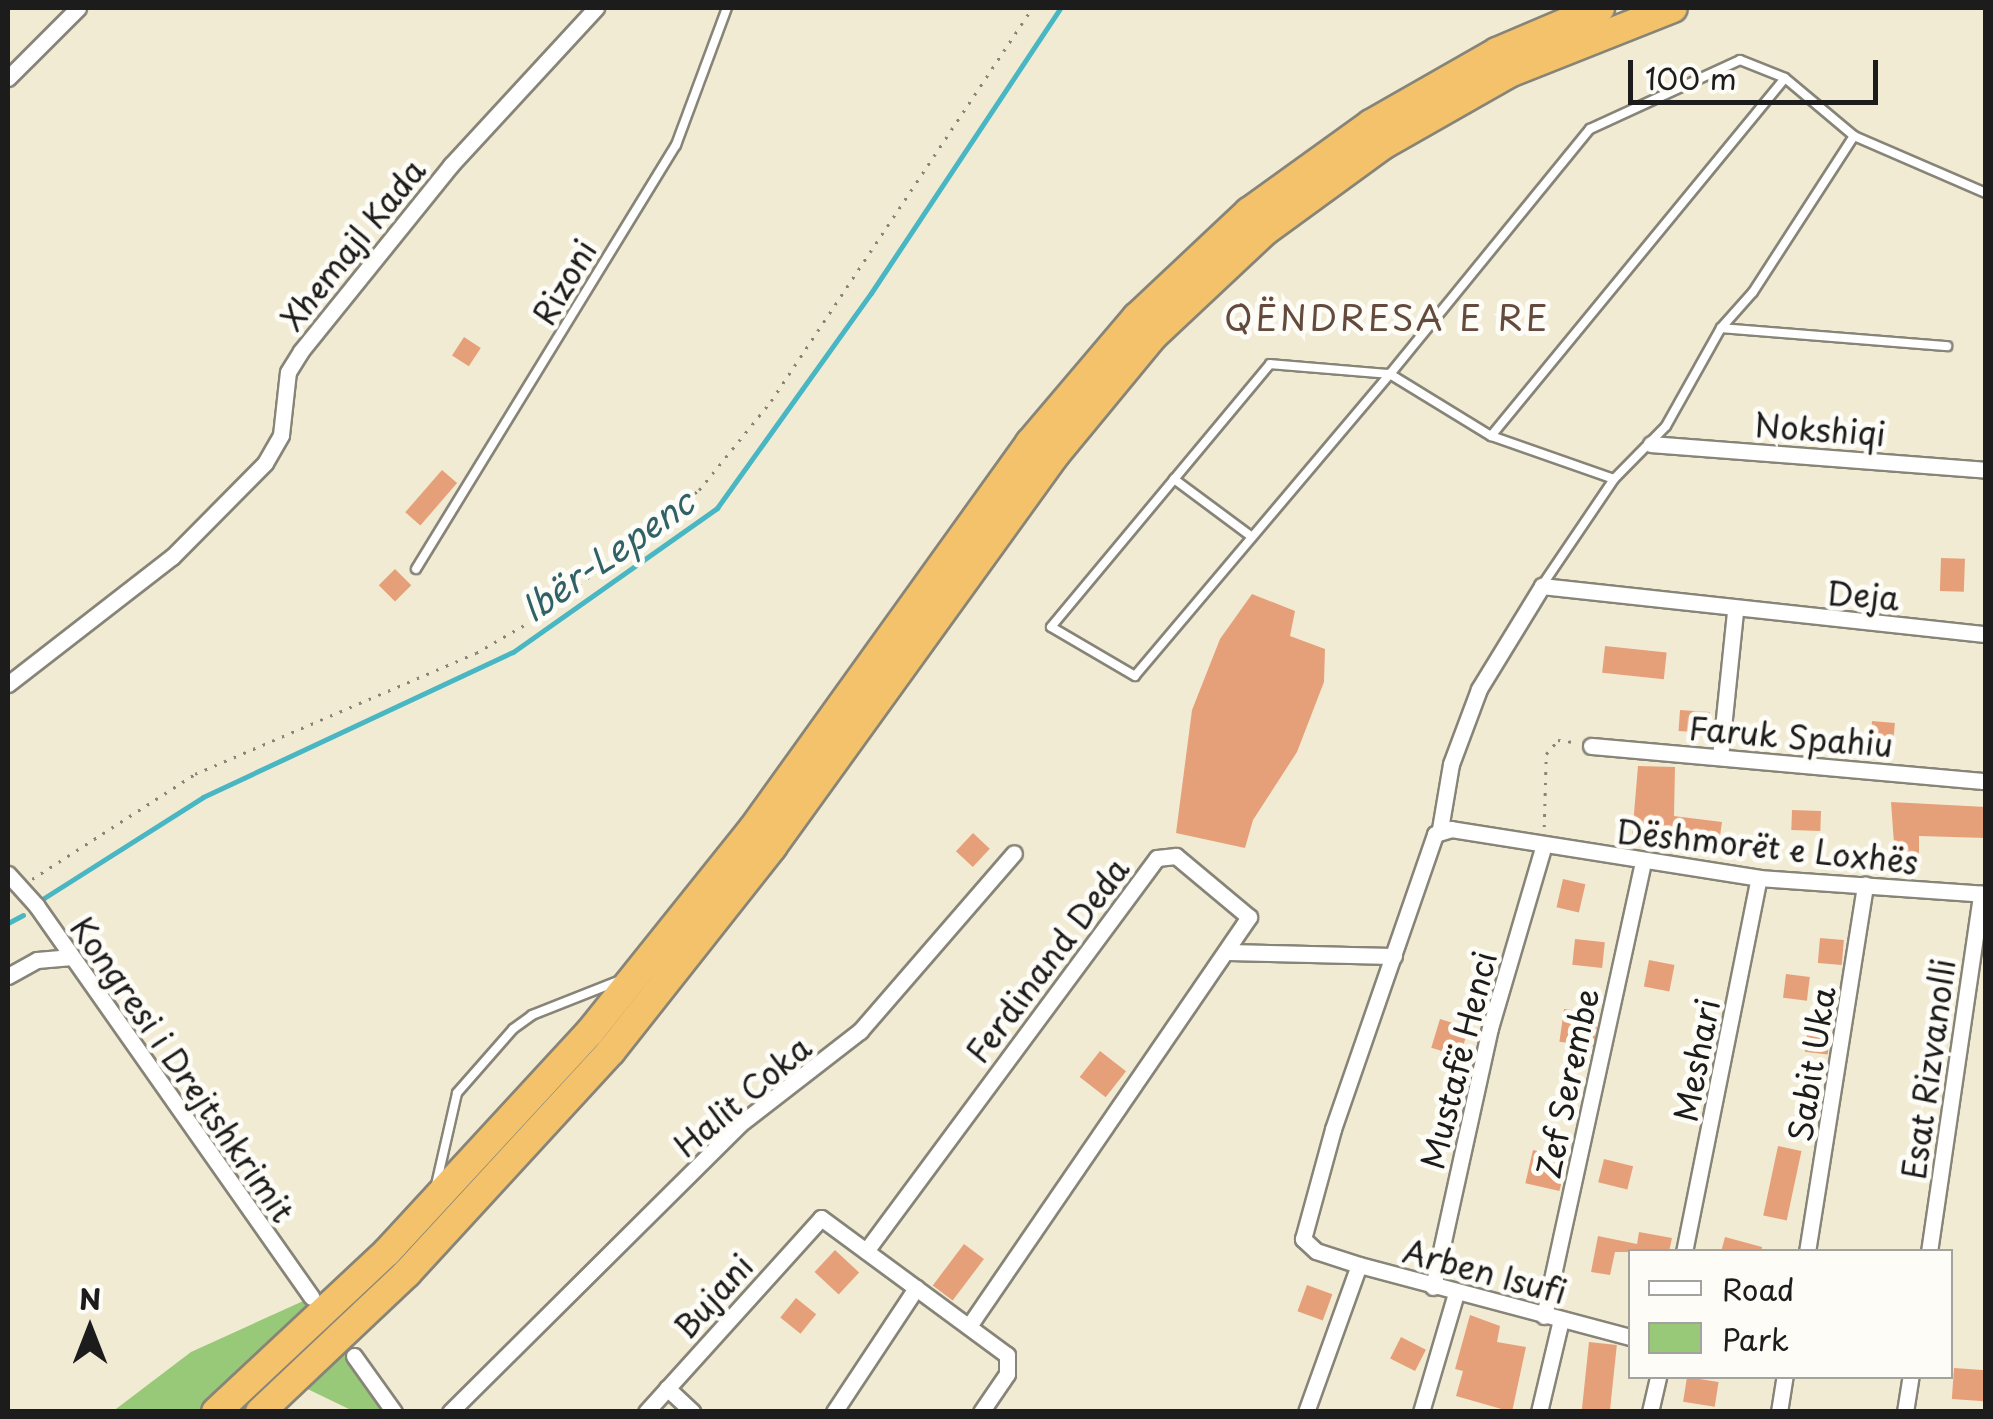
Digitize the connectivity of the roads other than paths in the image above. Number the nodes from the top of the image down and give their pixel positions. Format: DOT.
graph roads {
  1 [pos="78,8"];
  2 [pos="596,8"];
  3 [pos="726,8"];
  4 [pos="1600,8"];
  5 [pos="1673,8"];
  6 [pos="8,78"];
  7 [pos="1785,78"];
  8 [pos="1854,136"];
  9 [pos="1986,193"];
  10 [pos="1721,328"];
  11 [pos="1948,346"];
  12 [pos="1390,374"];
  13 [pos="1491,436"];
  14 [pos="1651,444"];
  15 [pos="1986,470"];
  16 [pos="1174,479"];
  17 [pos="1614,479"];
  18 [pos="1252,537"];
  19 [pos="416,569"];
  20 [pos="1542,586"];
  21 [pos="1735,612"];
  22 [pos="1986,634"];
  23 [pos="8,684"];
  24 [pos="1591,746"];
  25 [pos="1720,758"];
  26 [pos="1986,781"];
  27 [pos="1440,829"];
  28 [pos="1543,848"];
  29 [pos="1014,854"];
  30 [pos="1643,862"];
  31 [pos="1759,878"];
  32 [pos="14,880"];
  33 [pos="1866,885"];
  34 [pos="1983,894"];
  35 [pos="1226,952"];
  36 [pos="1394,956"];
  37 [pos="69,957"];
  38 [pos="644,968"];
  39 [pos="8,976"];
  40 [pos="430,1208"];
  41 [pos="1685,1249"];
  42 [pos="1807,1249"];
  43 [pos="1929,1249"];
  44 [pos="866,1251"];
  45 [pos="1359,1266"];
  46 [pos="1433,1287"];
  47 [pos="916,1288"];
  48 [pos="1456,1294"];
  49 [pos="312,1297"];
  50 [pos="1544,1316"];
  51 [pos="1561,1320"];
  52 [pos="969,1326"];
  53 [pos="1628,1337"];
  54 [pos="354,1356"];
  55 [pos="1657,1379"];
  56 [pos="1785,1379"];
  57 [pos="1910,1379"];
  58 [pos="667,1388"];
  59 [pos="216,1412"];
  60 [pos="260,1412"];
  61 [pos="394,1412"];
  62 [pos="450,1412"];
  63 [pos="646,1412"];
  64 [pos="693,1412"];
  65 [pos="834,1412"];
  66 [pos="980,1412"];
  67 [pos="1306,1412"];
  68 [pos="1421,1412"];
  69 [pos="1539,1412"];
  70 [pos="1650,1412"];
  71 [pos="1779,1412"];
  72 [pos="1906,1412"];
  1 -- 6 [label="street"];
  2 -- 23 [label="street, Xhemajl Kada"];
  3 -- 19 [label="lane, Rizoni"];
  4 -- 38 [label="highway"];
  5 -- 60 [label="highway"];
  7 -- 8 [label="lane"];
  7 -- 12 [label="lane"];
  7 -- 13 [label="lane"];
  8 -- 9 [label="lane"];
  8 -- 10 [label="lane"];
  10 -- 11 [label="lane"];
  10 -- 14 [label="lane"];
  12 -- 13 [label="lane"];
  12 -- 16 [label="lane"];
  12 -- 18 [label="lane"];
  13 -- 17 [label="lane"];
  14 -- 15 [label="street, Nokshiqi"];
  14 -- 17 [label="lane"];
  16 -- 18 [label="lane"];
  16 -- 18 [label="lane"];
  17 -- 20 [label="lane"];
  20 -- 21 [label="street, Deja"];
  20 -- 27 [label="street"];
  21 -- 22 [label="street, Deja"];
  21 -- 25 [label="street"];
  24 -- 25 [label="street, Faruk Spahiu"];
  25 -- 26 [label="street, Faruk Spahiu"];
  27 -- 28 [label="street, Dëshmorët e Loxhës"];
  27 -- 36 [label="street"];
  28 -- 30 [label="street, Dëshmorët e Loxhës"];
  28 -- 46 [label="street, Mustafë Henci"];
  29 -- 62 [label="street, Halit Coka"];
  30 -- 31 [label="street, Dëshmorët e Loxhës"];
  30 -- 50 [label="street, Zef Serembe"];
  31 -- 33 [label="street, Dëshmorët e Loxhës"];
  31 -- 41 [label="street, Meshari"];
  32 -- 37 [label="street, Kongresi i Drejtshkrimit"];
  33 -- 34 [label="street, Dëshmorët e Loxhës"];
  33 -- 42 [label="street, Sabit Uka"];
  34 -- 43 [label="street, Esat Rizvanolli"];
  35 -- 36 [label="street"];
  35 -- 44 [label="street, Ferdinand Deda"];
  35 -- 52 [label="street, Ferdinand Deda"];
  36 -- 45 [label="street"];
  37 -- 39 [label="street"];
  37 -- 49 [label="street, Kongresi i Drejtshkrimit"];
  38 -- 40 [label="highway"];
  38 -- 40 [label="lane"];
  40 -- 59 [label="highway"];
  44 -- 47 [label="street"];
  44 -- 58 [label="street, Bujani"];
  45 -- 46 [label="street, Arben Isufi"];
  45 -- 67 [label="street, Arben Isufi"];
  46 -- 48 [label="street, Arben Isufi"];
  47 -- 52 [label="street"];
  47 -- 65 [label="street"];
  48 -- 50 [label="street, Arben Isufi"];
  48 -- 68 [label="street"];
  50 -- 51 [label="street, Arben Isufi"];
  51 -- 53 [label="street, Arben Isufi"];
  51 -- 69 [label="street"];
  52 -- 66 [label="street"];
  54 -- 61 [label="street"];
  55 -- 70 [label="street"];
  56 -- 71 [label="street"];
  57 -- 72 [label="street"];
  58 -- 63 [label="street, Bujani"];
  58 -- 64 [label="street"];
}
